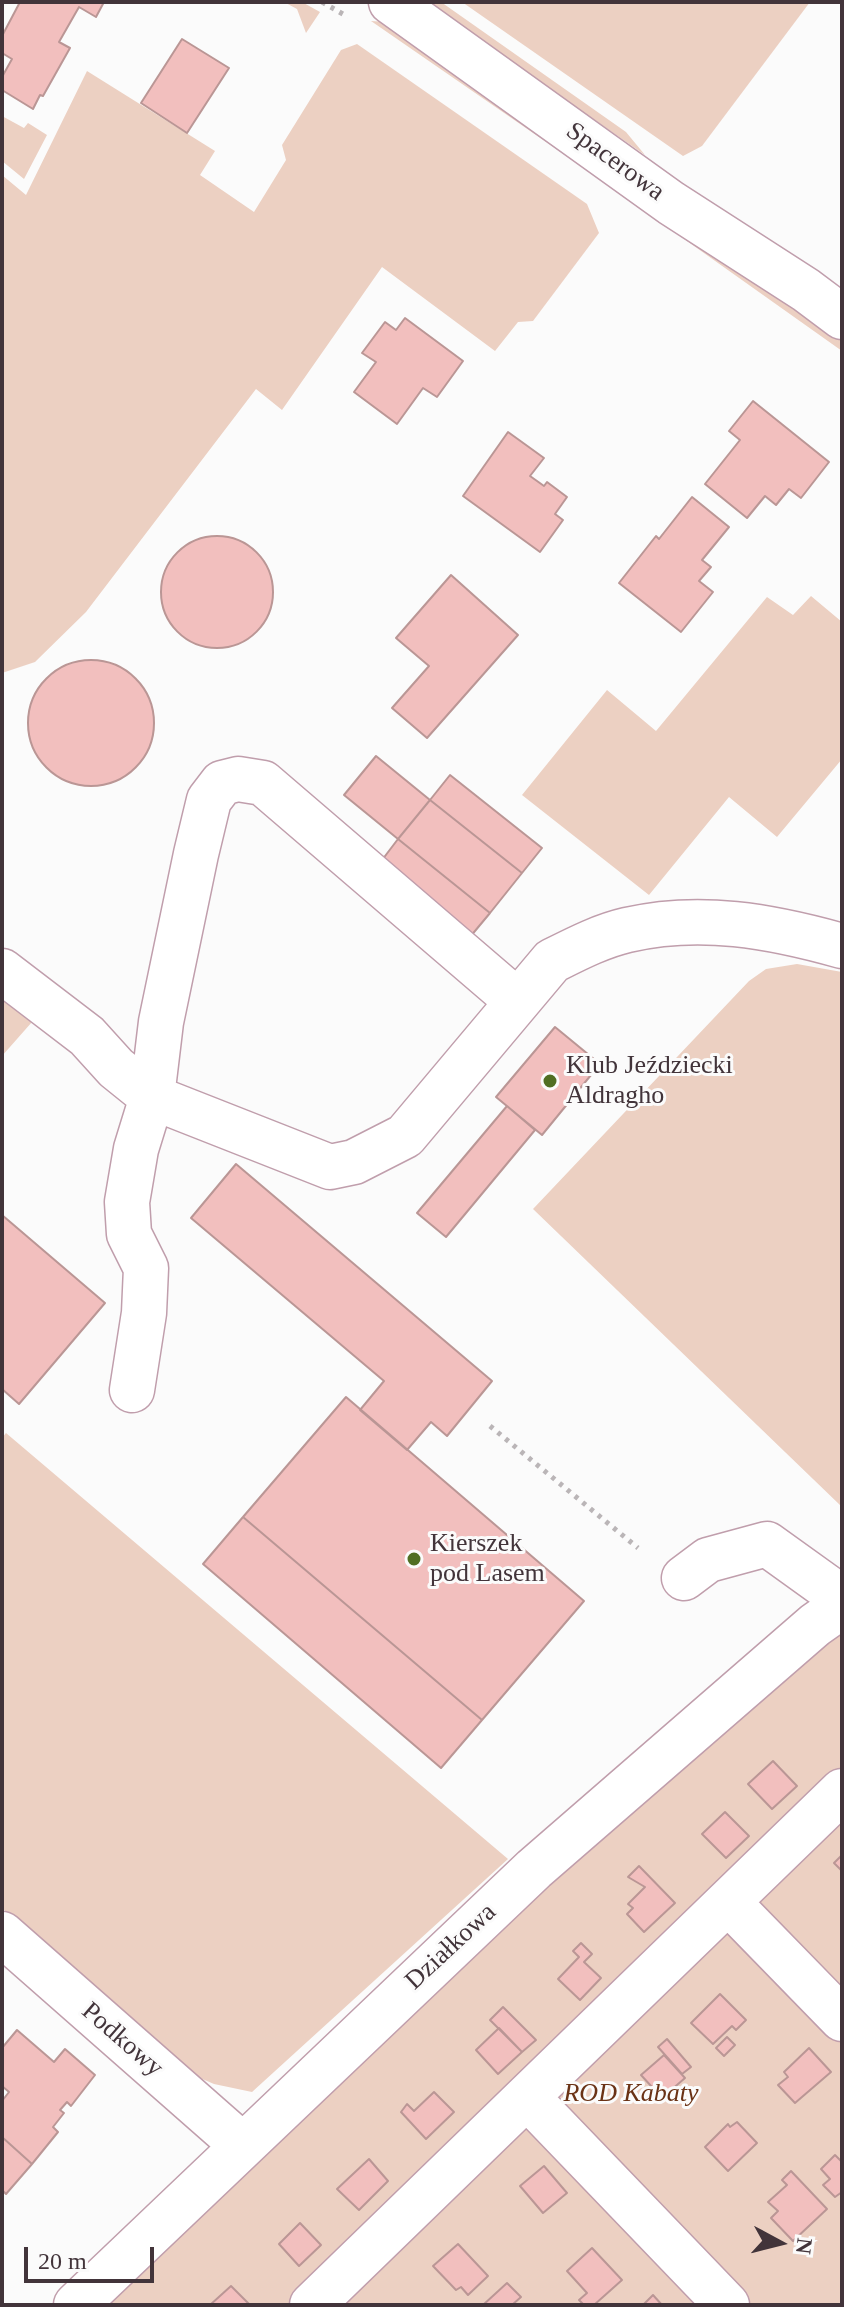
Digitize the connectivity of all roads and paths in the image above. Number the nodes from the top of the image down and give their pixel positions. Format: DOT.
graph roads {
  1 [pos="391,2"];
  2 [pos="842,317"];
  3 [pos="842,946"];
  4 [pos="2,971"];
  5 [pos="517,1001"];
  6 [pos="152,1097"];
  7 [pos="132,1390"];
  8 [pos="490,1426"];
  9 [pos="638,1548"];
  10 [pos="684,1578"];
  11 [pos="842,1598"];
  12 [pos="842,1606"];
  13 [pos="842,1791"];
  14 [pos="728,1902"];
  15 [pos="2,1934"];
  16 [pos="842,2019"];
  17 [pos="528,2098"];
  18 [pos="242,2145"];
  19 [pos="333,2298"];
  20 [pos="76,2305"];
  21 [pos="727,2305"];
  1 -- 2 [label="street, Spacerowa"];
  3 -- 5 [label="street"];
  4 -- 6 [label="street"];
  5 -- 6 [label="street"];
  5 -- 6 [label="street"];
  6 -- 7 [label="street"];
  8 -- 9 [label="path"];
  10 -- 11 [label="street"];
  12 -- 18 [label="street, Działkowa"];
  13 -- 14 [label="street"];
  14 -- 16 [label="street"];
  14 -- 17 [label="street"];
  15 -- 18 [label="street, Podkowy"];
  17 -- 19 [label="street"];
  17 -- 21 [label="street"];
  18 -- 20 [label="street, Działkowa"];
}
